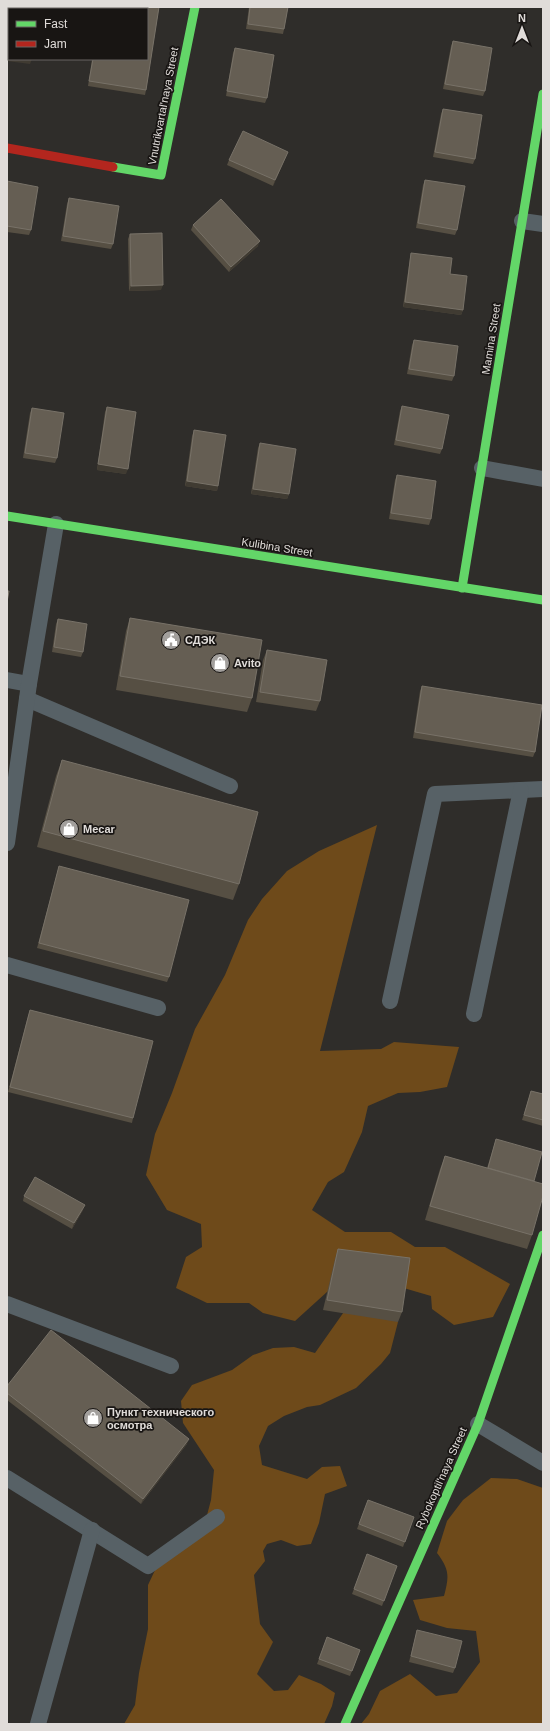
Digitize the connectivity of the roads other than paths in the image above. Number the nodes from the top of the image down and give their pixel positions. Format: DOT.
graph roads {
  1 [pos="195,7"];
  2 [pos="543,94"];
  3 [pos="541,114"];
  4 [pos="7,148"];
  5 [pos="522,221"];
  6 [pos="543,224"];
  7 [pos="482,468"];
  8 [pos="543,479"];
  9 [pos="7,516"];
  10 [pos="56,524"];
  11 [pos="462,588"];
  12 [pos="543,600"];
  13 [pos="7,680"];
  14 [pos="28,692"];
  15 [pos="230,786"];
  16 [pos="543,789"];
  17 [pos="521,790"];
  18 [pos="7,843"];
  19 [pos="7,965"];
  20 [pos="390,1001"];
  21 [pos="158,1008"];
  22 [pos="474,1014"];
  23 [pos="543,1235"];
  24 [pos="7,1304"];
  25 [pos="171,1366"];
  26 [pos="478,1424"];
  27 [pos="543,1463"];
  28 [pos="7,1478"];
  29 [pos="217,1517"];
  30 [pos="92,1530"];
  31 [pos="38,1724"];
  32 [pos="345,1724"];
  1 -- 4 [label="street, Vnutrikvartal'naya Street"];
  2 -- 3 [label="street, Mamina Street"];
  3 -- 5 [label="street, Mamina Street"];
  5 -- 6 [label="lane"];
  5 -- 7 [label="street, Mamina Street"];
  7 -- 8 [label="lane"];
  7 -- 11 [label="street, Mamina Street"];
  9 -- 10 [label="street, Kulibina Street"];
  10 -- 11 [label="street, Kulibina Street"];
  10 -- 14 [label="lane"];
  11 -- 12 [label="street, Kulibina Street"];
  13 -- 14 [label="lane"];
  14 -- 15 [label="lane"];
  14 -- 18 [label="lane"];
  16 -- 17 [label="lane"];
  17 -- 20 [label="lane"];
  17 -- 22 [label="lane"];
  19 -- 21 [label="lane"];
  23 -- 26 [label="street, Rybokoptil'naya Street"];
  24 -- 25 [label="lane"];
  26 -- 27 [label="lane"];
  26 -- 32 [label="street, Rybokoptil'naya Street"];
  28 -- 30 [label="lane"];
  29 -- 30 [label="lane"];
  30 -- 31 [label="lane"];
}
